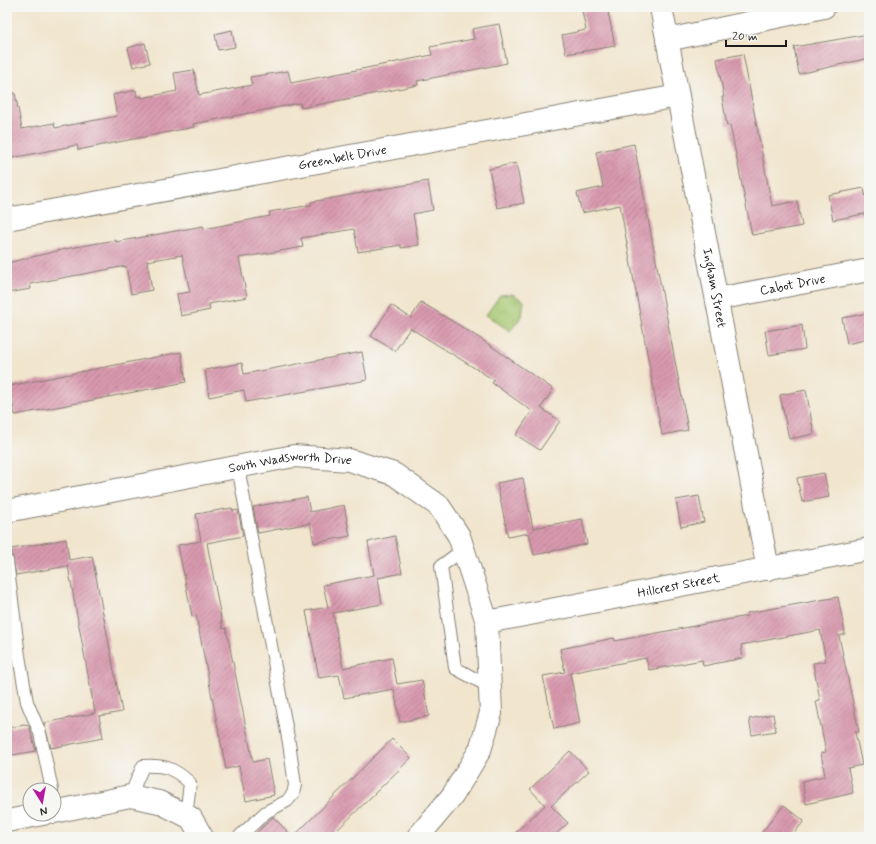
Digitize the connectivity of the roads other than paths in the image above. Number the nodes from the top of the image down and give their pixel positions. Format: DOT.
graph roads {
  1 [pos="661,7"];
  2 [pos="824,7"];
  3 [pos="667,40"];
  4 [pos="678,96"];
  5 [pos="7,218"];
  6 [pos="869,270"];
  7 [pos="717,299"];
  8 [pos="238,467"];
  9 [pos="7,511"];
  10 [pos="464,549"];
  11 [pos="869,549"];
  12 [pos="7,561"];
  13 [pos="768,569"];
  14 [pos="487,622"];
  15 [pos="490,687"];
  16 [pos="50,782"];
  17 [pos="130,796"];
  18 [pos="62,808"];
  19 [pos="186,816"];
  20 [pos="22,817"];
  21 [pos="7,821"];
  22 [pos="202,837"];
  23 [pos="239,837"];
  24 [pos="418,837"];
  1 -- 3 [label="street, Ingham Street"];
  2 -- 3 [label="street"];
  3 -- 4 [label="street, Ingham Street"];
  4 -- 5 [label="street, Greenbelt Drive"];
  4 -- 7 [label="street, Ingham Street"];
  6 -- 7 [label="street, Cabot Drive"];
  7 -- 13 [label="street, Ingham Street"];
  8 -- 9 [label="street, South Wadsworth Drive"];
  8 -- 10 [label="street, South Wadsworth Drive"];
  8 -- 23 [label="lane"];
  10 -- 14 [label="street, South Wadsworth Drive"];
  10 -- 15 [label="lane"];
  11 -- 13 [label="street, Hillcrest Street"];
  12 -- 16 [label="lane"];
  13 -- 14 [label="street, Hillcrest Street"];
  14 -- 15 [label="street, South Wadsworth Drive"];
  15 -- 24 [label="street, South Wadsworth Drive"];
  17 -- 18 [label="street"];
  17 -- 19 [label="street"];
  17 -- 19 [label="lane"];
  19 -- 22 [label="street"];
  20 -- 21 [label="street"];
}
